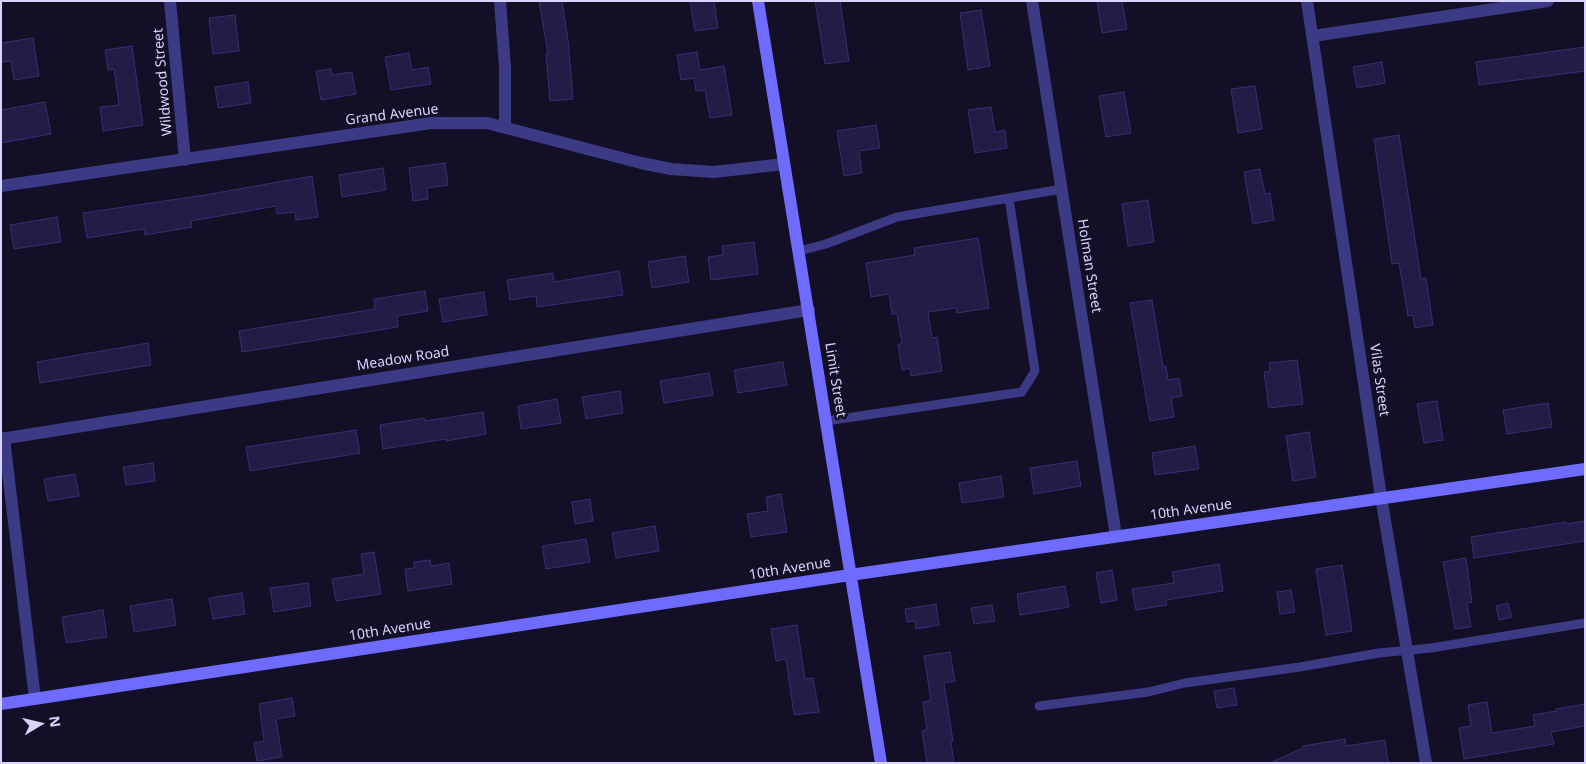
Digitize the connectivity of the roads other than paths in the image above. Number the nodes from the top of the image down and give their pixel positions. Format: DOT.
graph roads {
  1 [pos="170,1"];
  2 [pos="500,1"];
  3 [pos="758,1"];
  4 [pos="1032,1"];
  5 [pos="1307,1"];
  6 [pos="1548,1"];
  7 [pos="1313,36"];
  8 [pos="505,128"];
  9 [pos="185,160"];
  10 [pos="784,164"];
  11 [pos="1,186"];
  12 [pos="1062,189"];
  13 [pos="1009,198"];
  14 [pos="799,252"];
  15 [pos="809,310"];
  16 [pos="826,421"];
  17 [pos="2,438"];
  18 [pos="1585,468"];
  19 [pos="1381,497"];
  20 [pos="1116,536"];
  21 [pos="850,575"];
  22 [pos="1585,623"];
  23 [pos="1407,650"];
  24 [pos="34,699"];
  25 [pos="1,704"];
  26 [pos="1039,706"];
  27 [pos="881,763"];
  28 [pos="1426,763"];
  1 -- 9 [label="street, Wildwood Street"];
  2 -- 8 [label="street"];
  3 -- 10 [label="street, Limit Street"];
  4 -- 12 [label="street, Holman Street"];
  5 -- 7 [label="street, Vilas Street"];
  6 -- 7 [label="street"];
  7 -- 19 [label="street, Vilas Street"];
  8 -- 9 [label="street, Grand Avenue"];
  8 -- 10 [label="street, Grand Avenue"];
  9 -- 11 [label="street, Grand Avenue"];
  10 -- 14 [label="street, Limit Street"];
  12 -- 13 [label="lane"];
  12 -- 20 [label="street, Holman Street"];
  13 -- 14 [label="lane"];
  13 -- 16 [label="lane"];
  14 -- 15 [label="street, Limit Street"];
  15 -- 16 [label="street, Limit Street"];
  15 -- 17 [label="street, Meadow Road"];
  16 -- 21 [label="street, Limit Street"];
  17 -- 24 [label="street"];
  18 -- 19 [label="street, 10th Avenue"];
  19 -- 20 [label="street, 10th Avenue"];
  19 -- 23 [label="street, Vilas Street"];
  20 -- 21 [label="street, 10th Avenue"];
  21 -- 24 [label="street, 10th Avenue"];
  21 -- 27 [label="street, Limit Street"];
  22 -- 23 [label="lane"];
  23 -- 26 [label="lane"];
  23 -- 28 [label="street, Vilas Street"];
  24 -- 25 [label="street, 10th Avenue"];
}
